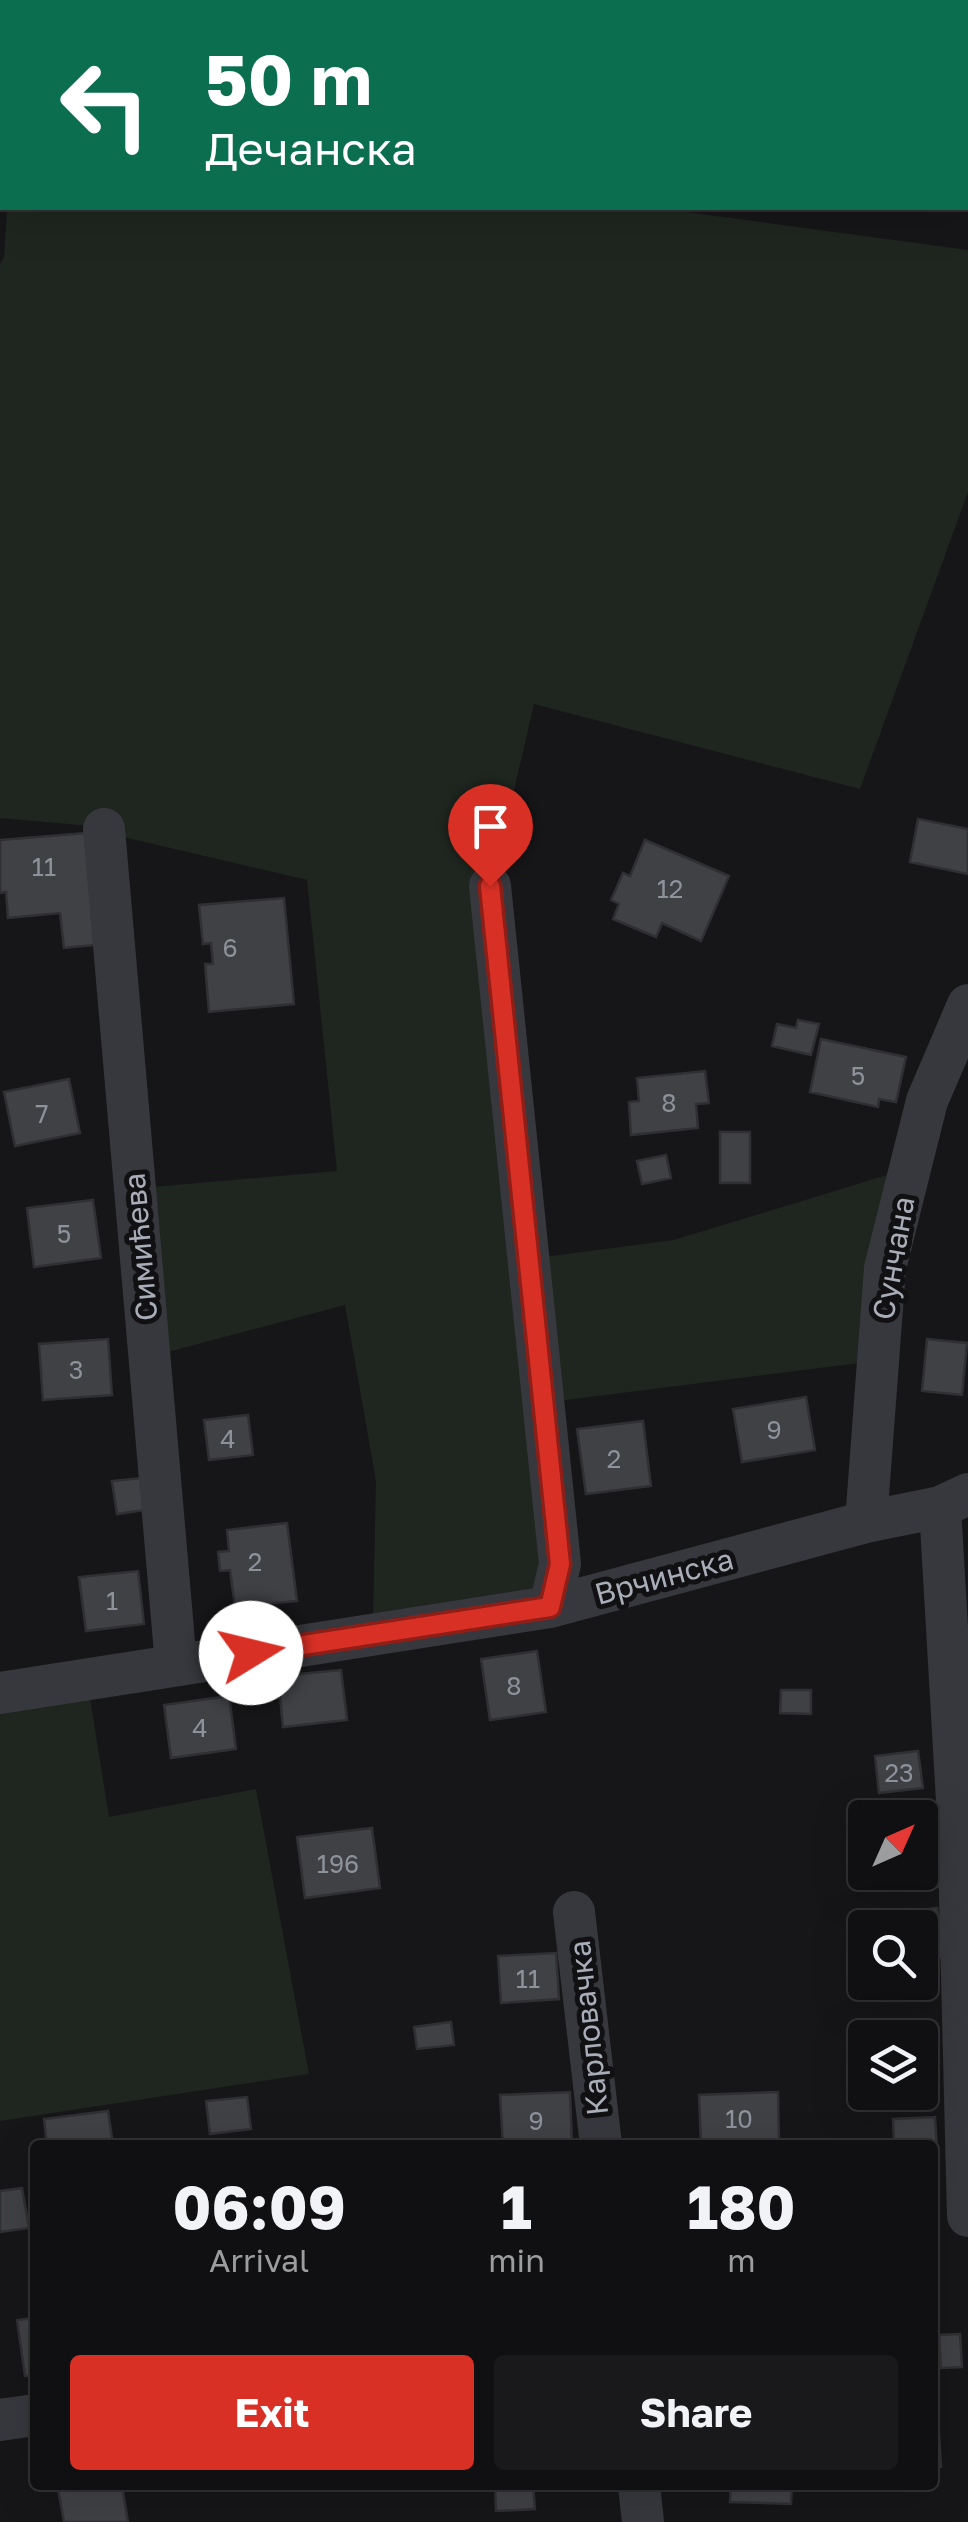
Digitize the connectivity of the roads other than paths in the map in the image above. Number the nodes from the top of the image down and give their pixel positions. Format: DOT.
graph roads {
  1 [pos="104,829"];
  2 [pos="490,886"];
  3 [pos="968,1005"];
  4 [pos="954,1501"];
  5 [pos="866,1522"];
  6 [pos="550,1607"];
  7 [pos="176,1665"];
  8 [pos="0,1693"];
  9 [pos="574,1912"];
  10 [pos="600,2140"];
  11 [pos="968,2216"];
  12 [pos="30,2416"];
  13 [pos="0,2420"];
  14 [pos="640,2490"];
  15 [pos="644,2522"];
  1 -- 7 [label="street, Симићева"];
  2 -- 6 [label="street"];
  3 -- 5 [label="street, Сунчана"];
  4 -- 5 [label="street, Врчинска"];
  4 -- 11 [label="street"];
  5 -- 6 [label="street, Врчинска"];
  6 -- 7 [label="street, Врчинска"];
  7 -- 8 [label="street, Врчинска"];
  9 -- 10 [label="street, Карловачка"];
  12 -- 13 [label="street"];
  14 -- 15 [label="street"];
}
